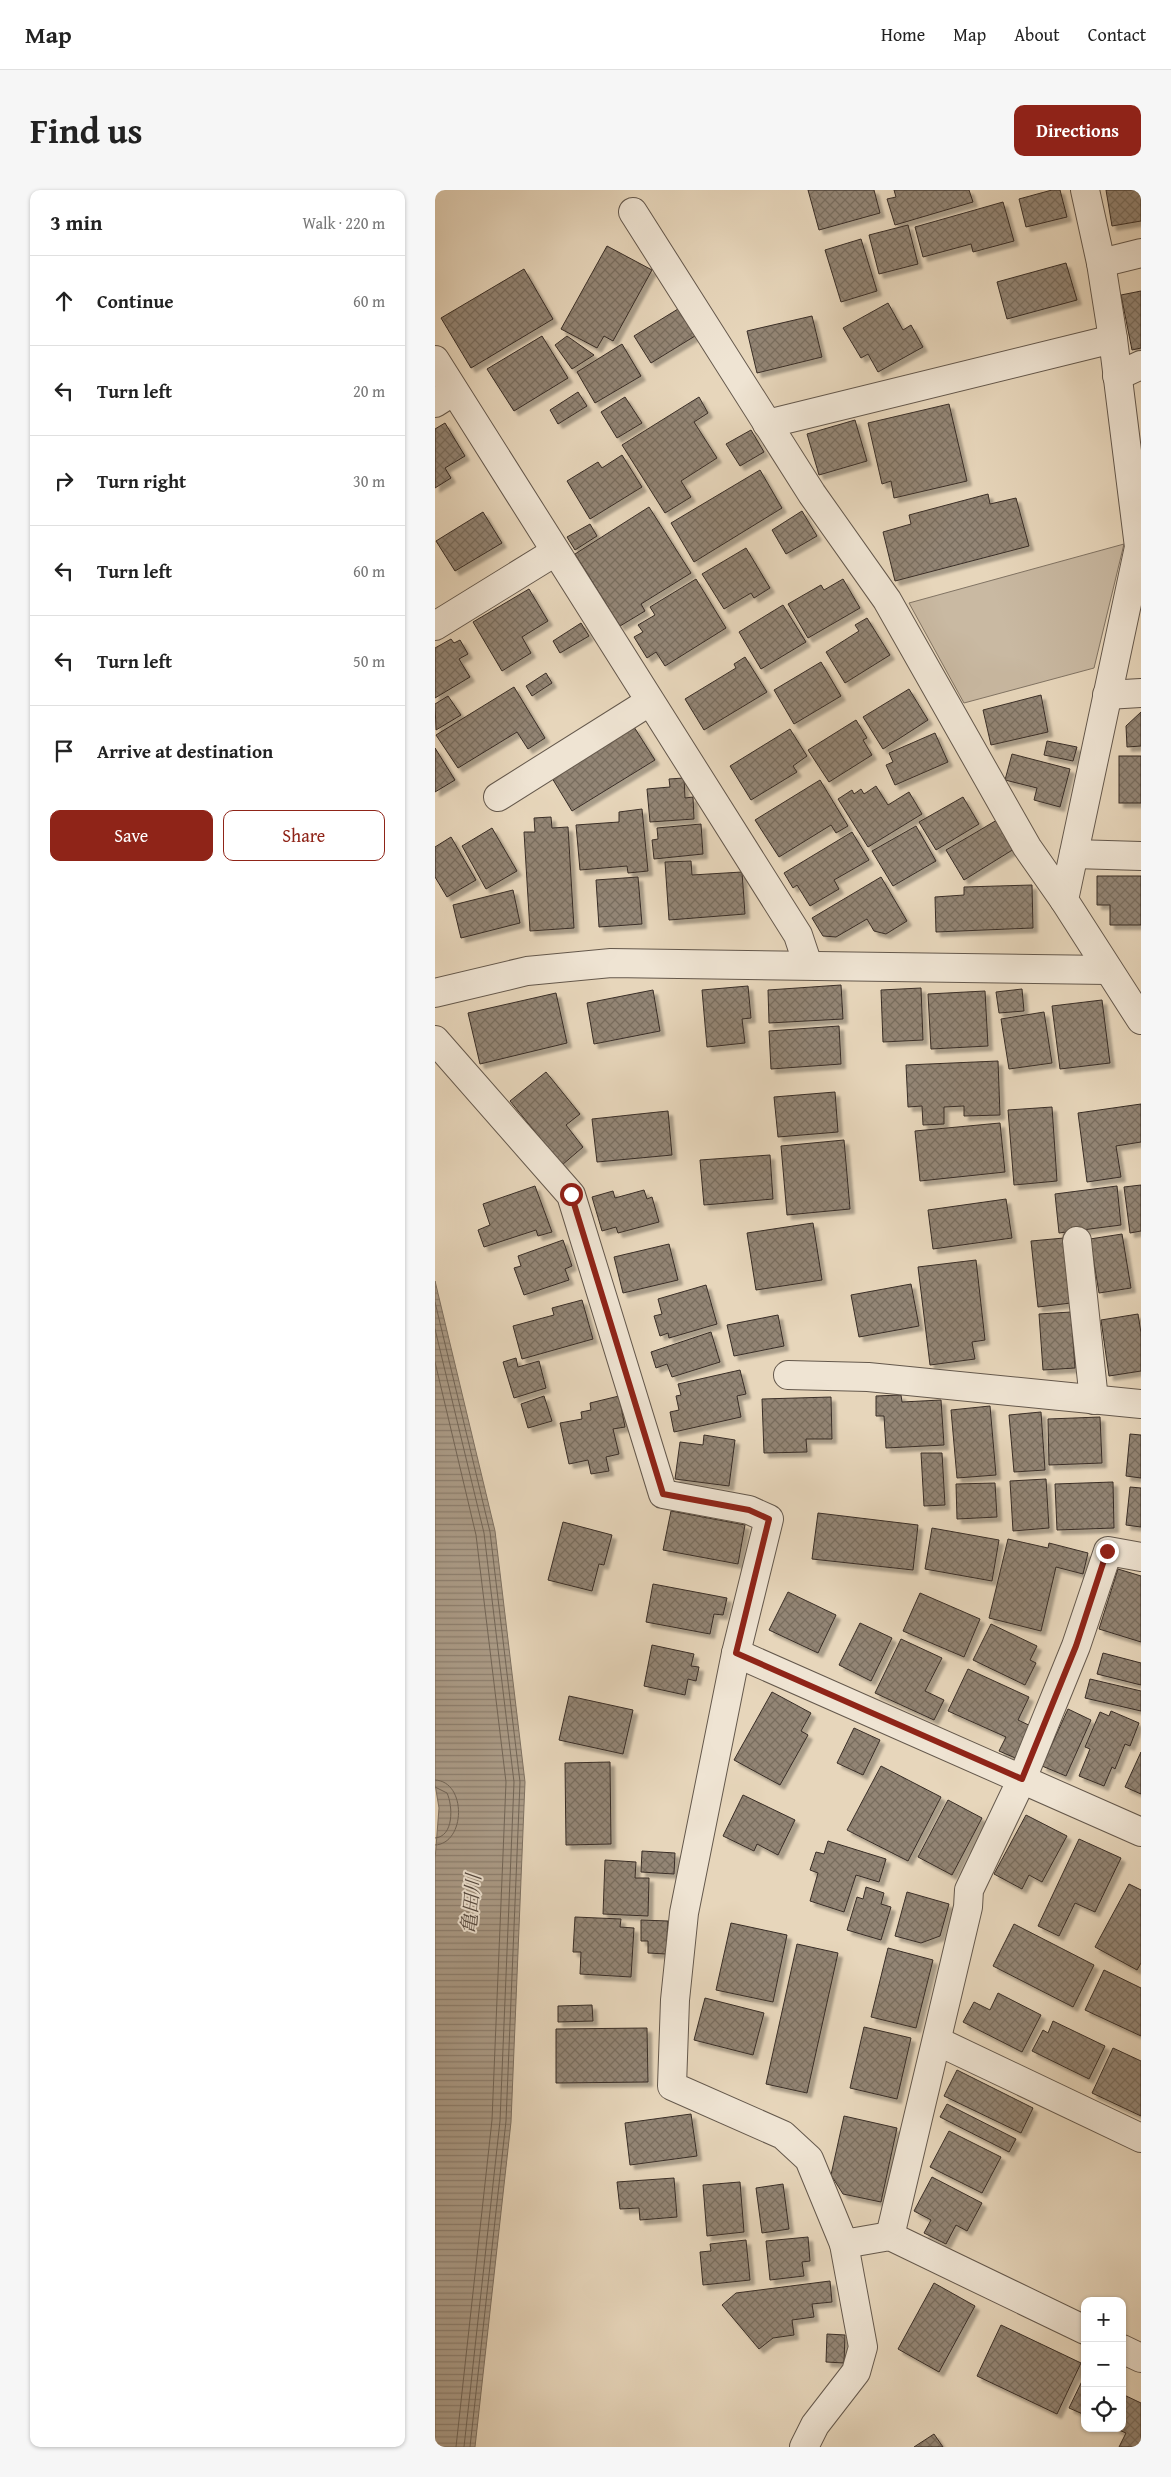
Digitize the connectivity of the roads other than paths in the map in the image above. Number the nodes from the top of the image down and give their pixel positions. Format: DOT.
graph roads {
  1 [pos="1085,190"];
  2 [pos="633,212"];
  3 [pos="1141,253"];
  4 [pos="1101,263"];
  5 [pos="1113,339"];
  6 [pos="435,360"];
  7 [pos="1129,370"];
  8 [pos="445,397"];
  9 [pos="767,424"];
  10 [pos="555,552"];
  11 [pos="435,626"];
  12 [pos="1141,694"];
  13 [pos="1107,695"];
  14 [pos="649,702"];
  15 [pos="498,797"];
  16 [pos="1074,854"];
  17 [pos="1141,856"];
  18 [pos="1064,900"];
  19 [pos="808,965"];
  20 [pos="1108,970"];
  21 [pos="435,993"];
  22 [pos="1141,1020"];
  23 [pos="435,1040"];
  24 [pos="1077,1241"];
  25 [pos="789,1375"];
  26 [pos="1094,1400"];
  27 [pos="1141,1404"];
  28 [pos="1141,1557"];
  29 [pos="736,1653"];
  30 [pos="1022,1779"];
  31 [pos="1141,1832"];
  32 [pos="937,2041"];
  33 [pos="1141,2138"];
  34 [pos="890,2236"];
  35 [pos="844,2244"];
  36 [pos="1081,2328"];
  37 [pos="1126,2351"];
  38 [pos="1141,2358"];
  39 [pos="804,2447"];
  1 -- 4 [label="street"];
  2 -- 9 [label="street"];
  3 -- 4 [label="street"];
  4 -- 5 [label="street"];
  5 -- 7 [label="street"];
  5 -- 9 [label="street"];
  6 -- 8 [label="street"];
  7 -- 13 [label="street"];
  8 -- 10 [label="street"];
  9 -- 18 [label="street"];
  10 -- 11 [label="street"];
  10 -- 14 [label="street"];
  12 -- 13 [label="street"];
  13 -- 16 [label="street"];
  14 -- 15 [label="street"];
  14 -- 19 [label="street"];
  16 -- 17 [label="street"];
  16 -- 18 [label="street"];
  18 -- 20 [label="street"];
  19 -- 20 [label="street"];
  19 -- 21 [label="street"];
  20 -- 22 [label="street"];
  23 -- 29 [label="street"];
  24 -- 26 [label="street"];
  25 -- 26 [label="street"];
  26 -- 27 [label="street"];
  28 -- 30 [label="street"];
  29 -- 30 [label="street"];
  29 -- 35 [label="street"];
  30 -- 31 [label="street"];
  30 -- 32 [label="street"];
  32 -- 33 [label="street"];
  32 -- 34 [label="street"];
  34 -- 35 [label="street"];
  34 -- 36 [label="street"];
  35 -- 39 [label="street"];
  37 -- 38 [label="street"];
}
